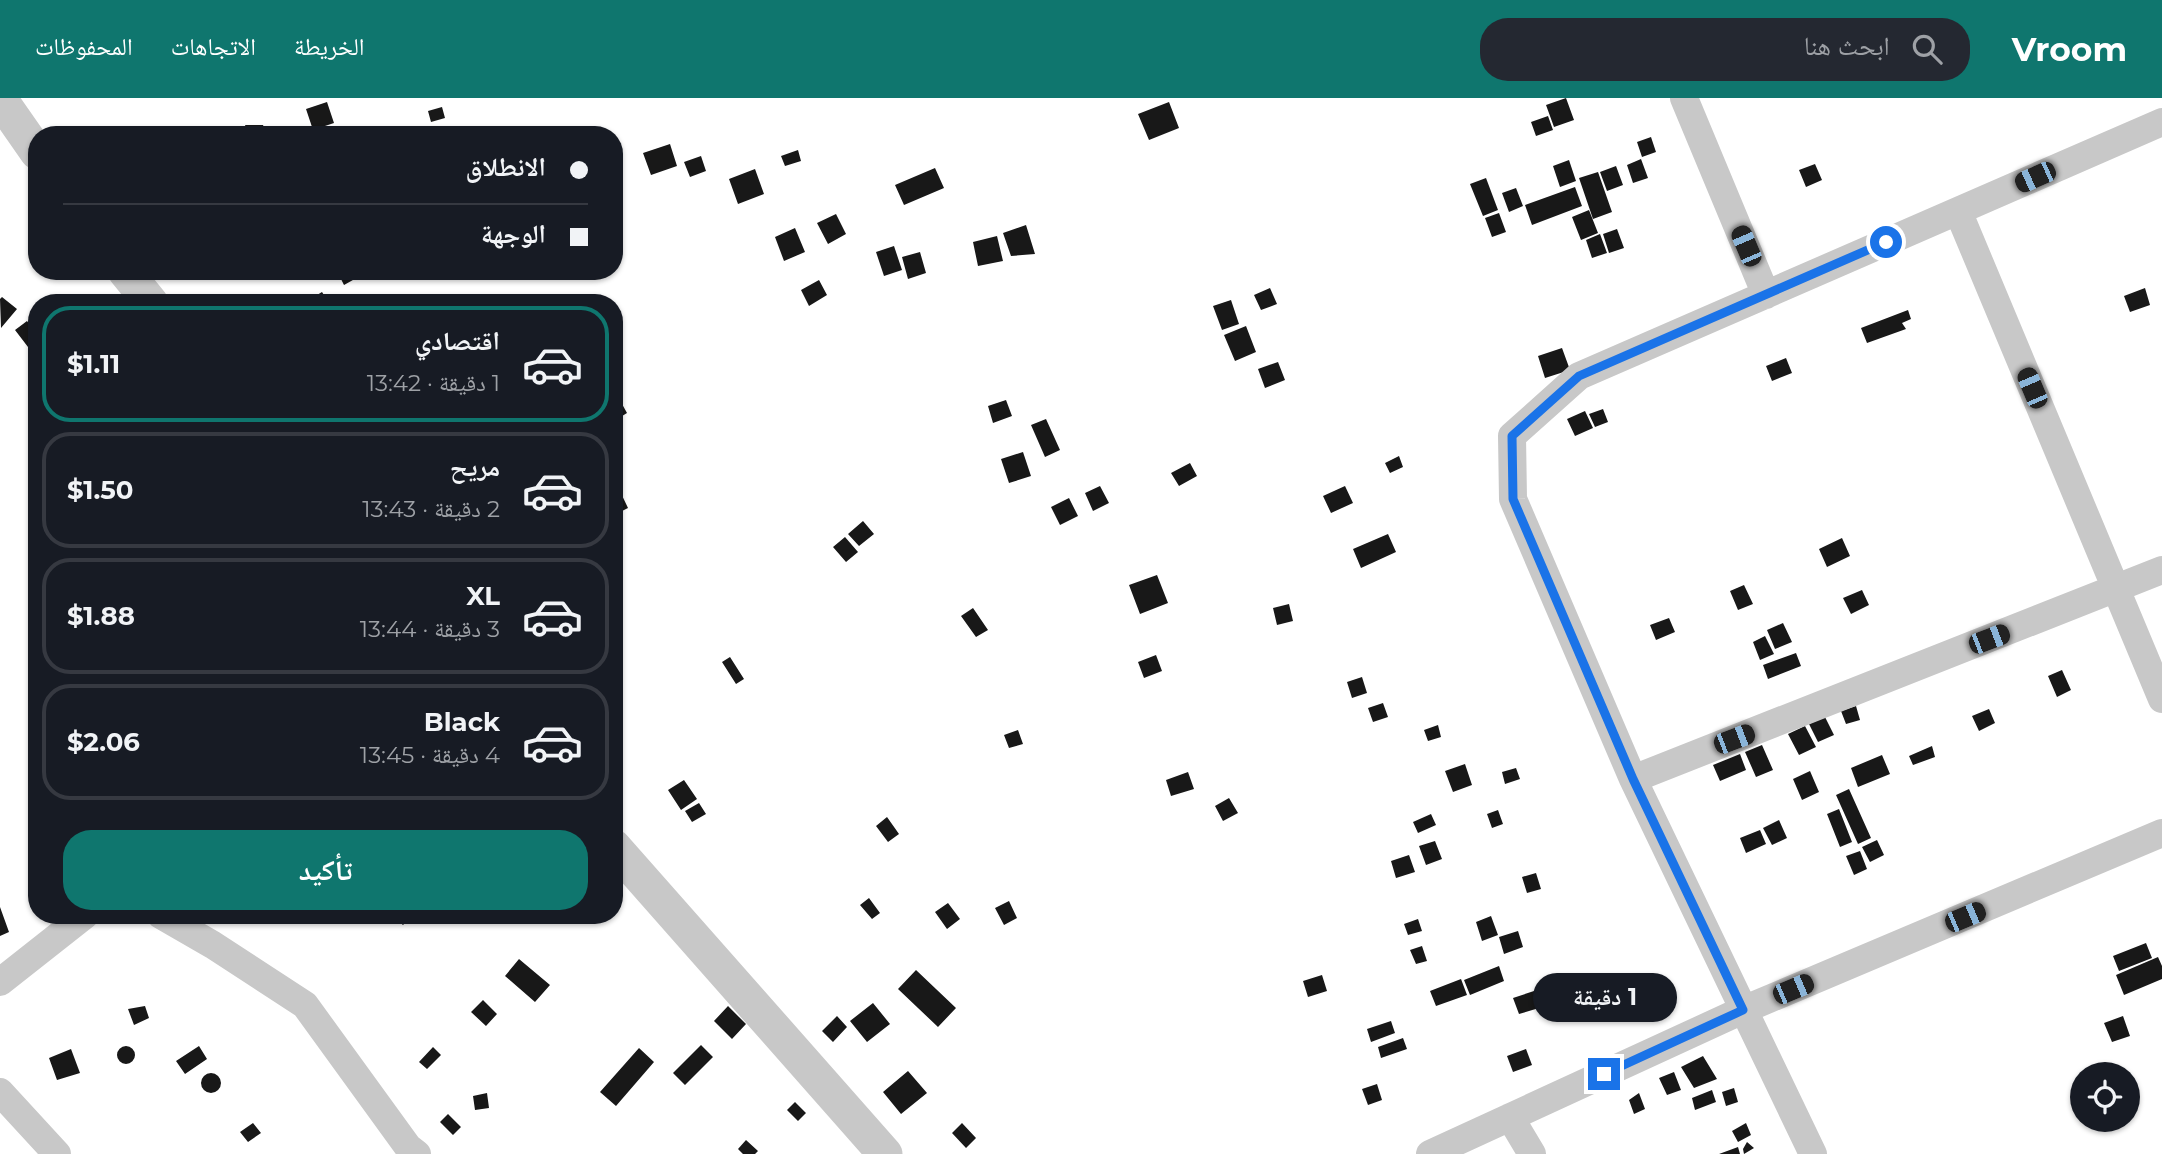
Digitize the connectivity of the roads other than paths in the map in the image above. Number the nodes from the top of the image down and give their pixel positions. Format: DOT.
graph roads {
  1 [pos="1684,98"];
  2 [pos="0,99"];
  3 [pos="2162,122"];
  4 [pos="28,139"];
  5 [pos="1958,211"];
  6 [pos="132,280"];
  7 [pos="144,294"];
  8 [pos="1766,295"];
  9 [pos="2162,570"];
  10 [pos="2115,590"];
  11 [pos="2162,699"];
  12 [pos="1633,779"];
  13 [pos="2162,834"];
  14 [pos="623,858"];
  15 [pos="74,924"];
  16 [pos="177,924"];
  17 [pos="0,982"];
  18 [pos="1743,1010"];
  19 [pos="0,1093"];
  20 [pos="1510,1117"];
  21 [pos="57,1154"];
  22 [pos="417,1154"];
  23 [pos="885,1154"];
  24 [pos="1430,1154"];
  25 [pos="1532,1154"];
  26 [pos="1813,1154"];
  1 -- 8 [label="street"];
  2 -- 4 [label="street"];
  3 -- 5 [label="street"];
  5 -- 8 [label="street"];
  5 -- 10 [label="street"];
  6 -- 7 [label="street"];
  8 -- 12 [label="street"];
  9 -- 10 [label="street"];
  10 -- 11 [label="street"];
  10 -- 12 [label="street"];
  12 -- 18 [label="street"];
  13 -- 18 [label="street"];
  14 -- 23 [label="street"];
  15 -- 17 [label="street"];
  16 -- 22 [label="street"];
  18 -- 20 [label="street"];
  18 -- 26 [label="street"];
  19 -- 21 [label="street"];
  20 -- 24 [label="street"];
  20 -- 25 [label="street"];
}
